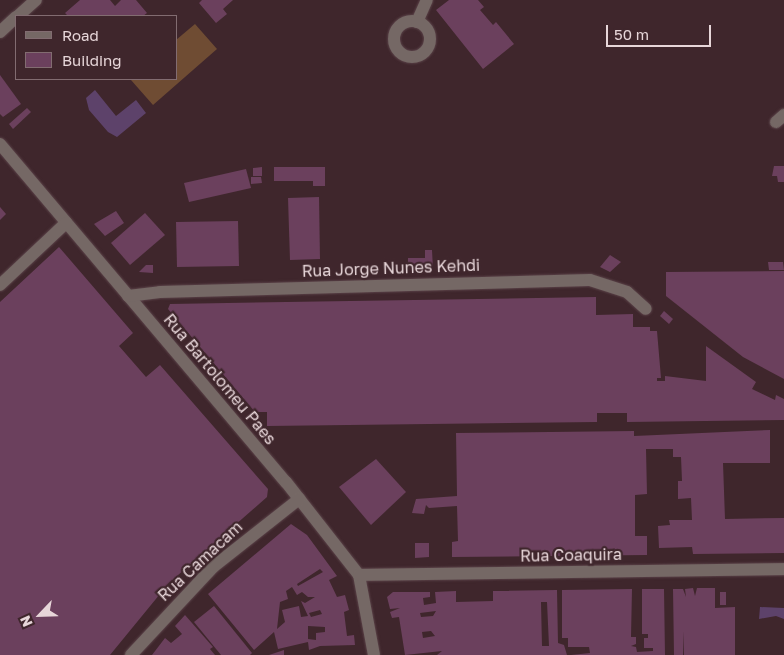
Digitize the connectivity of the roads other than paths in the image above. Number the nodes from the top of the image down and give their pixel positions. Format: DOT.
graph roads {
  1 [pos="36,0"];
  2 [pos="427,0"];
  3 [pos="19,15"];
  4 [pos="15,19"];
  5 [pos="416,22"];
  6 [pos="0,32"];
  7 [pos="0,144"];
  8 [pos="66,223"];
  9 [pos="0,285"];
  10 [pos="128,296"];
  11 [pos="646,309"];
  12 [pos="299,499"];
  13 [pos="784,569"];
  14 [pos="359,575"];
  15 [pos="131,655"];
  16 [pos="374,655"];
  1 -- 3 [label="street"];
  2 -- 5 [label="street"];
  4 -- 6 [label="street"];
  7 -- 8 [label="street, Rua Bartolomeu Paes"];
  8 -- 9 [label="street"];
  8 -- 10 [label="street, Rua Bartolomeu Paes"];
  10 -- 11 [label="street, Rua Jorge Nunes Kehdi"];
  10 -- 12 [label="street, Rua Bartolomeu Paes"];
  12 -- 14 [label="street, Rua Bartolomeu Paes"];
  12 -- 15 [label="street, Rua Camacam"];
  13 -- 14 [label="street, Rua Coaquira"];
  14 -- 16 [label="street, Rua Bartolomeu Paes"];
}
